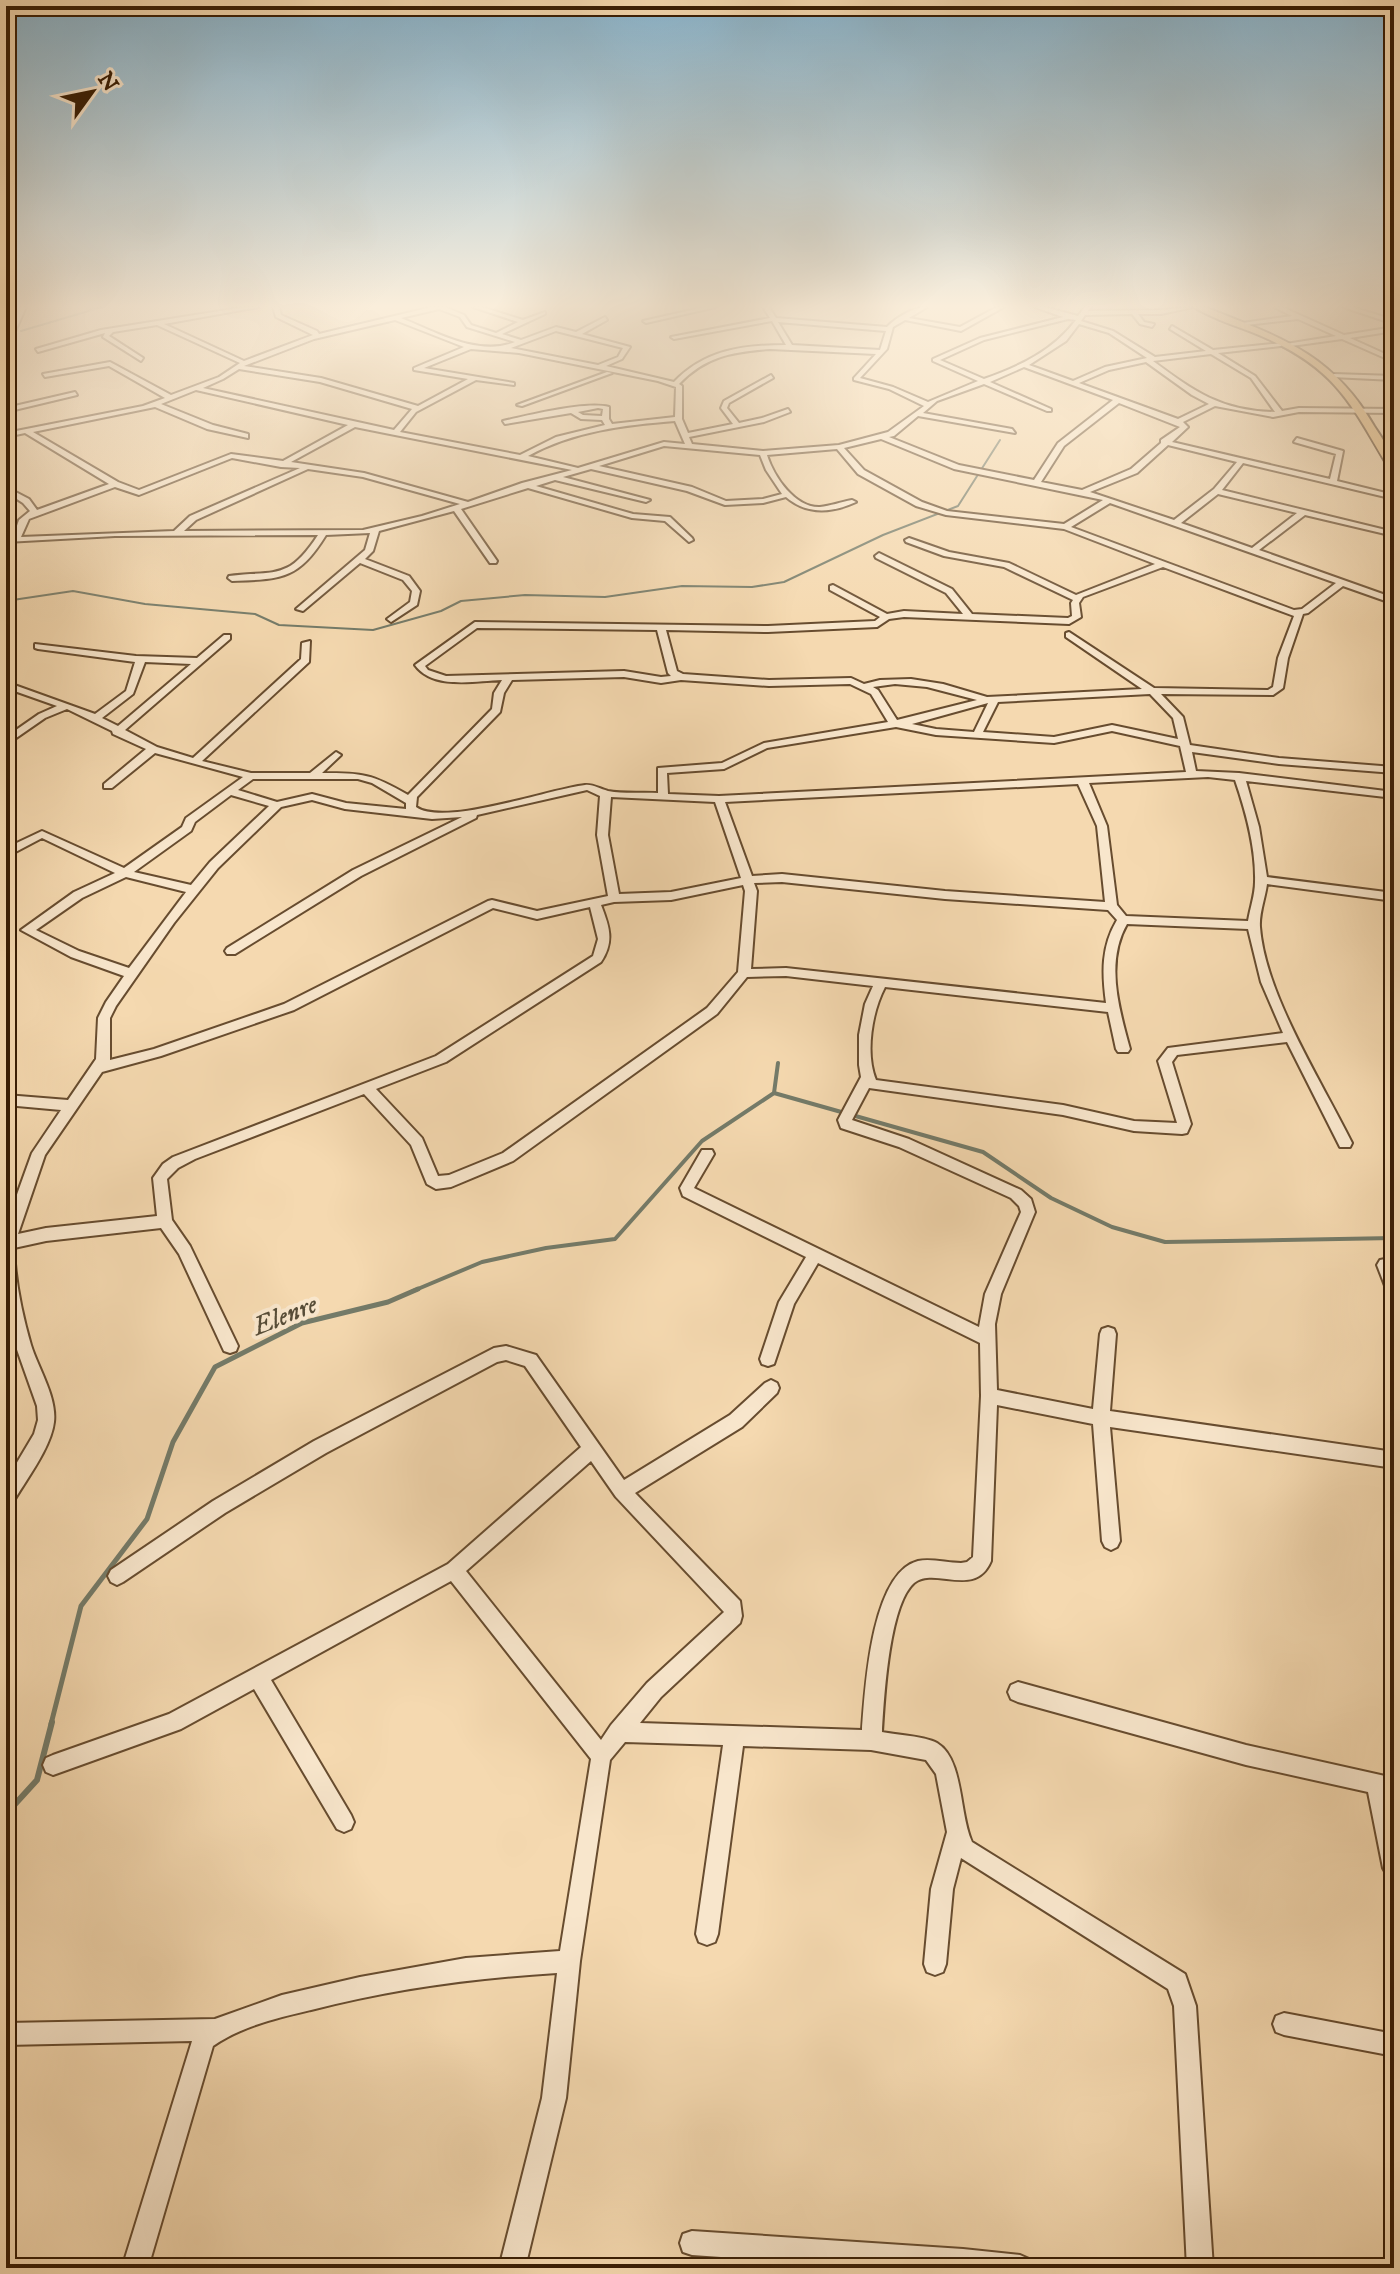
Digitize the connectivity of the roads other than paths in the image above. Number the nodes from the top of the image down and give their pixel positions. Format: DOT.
graph roads {
  1 [pos="128,413"];
  2 [pos="176,413"];
  3 [pos="306,413"];
  4 [pos="414,413"];
  5 [pos="549,413"];
  6 [pos="576,413"];
  7 [pos="679,413"];
  8 [pos="728,413"];
  9 [pos="780,413"];
  10 [pos="1101,413"];
  11 [pos="1154,413"];
  12 [pos="1196,413"];
  13 [pos="1274,413"];
  14 [pos="1284,413"];
  15 [pos="1361,413"];
  16 [pos="917,414"];
  17 [pos="1280,414"];
  18 [pos="678,419"];
  19 [pos="505,422"];
  20 [pos="607,422"];
  21 [pos="1178,422"];
  22 [pos="353,424"];
  23 [pos="737,425"];
  24 [pos="26,431"];
  25 [pos="397,431"];
  26 [pos="1012,431"];
  27 [pos="6,435"];
  28 [pos="245,436"];
  29 [pos="685,436"];
  30 [pos="883,437"];
  31 [pos="1297,440"];
  32 [pos="1164,442"];
  33 [pos="689,445"];
  34 [pos="839,447"];
  35 [pos="763,453"];
  36 [pos="523,456"];
  37 [pos="1241,461"];
  38 [pos="281,465"];
  39 [pos="586,465"];
  40 [pos="576,468"];
  41 [pos="1394,468"];
  42 [pos="304,469"];
  43 [pos="551,477"];
  44 [pos="1037,482"];
  45 [pos="1333,483"];
  46 [pos="115,484"];
  47 [pos="525,485"];
  48 [pos="6,489"];
  49 [pos="1085,491"];
  50 [pos="1217,491"];
  51 [pos="789,494"];
  52 [pos="1394,497"];
  53 [pos="646,500"];
  54 [pos="1109,500"];
  55 [pos="852,502"];
  56 [pos="467,504"];
  57 [pos="456,508"];
  58 [pos="1303,512"];
  59 [pos="27,517"];
  60 [pos="1177,522"];
  61 [pos="1065,527"];
  62 [pos="375,530"];
  63 [pos="324,531"];
  64 [pos="176,534"];
  65 [pos="1394,534"];
  66 [pos="11,539"];
  67 [pos="689,540"];
  68 [pos="909,540"];
  69 [pos="1255,549"];
  70 [pos="879,556"];
  71 [pos="360,560"];
  72 [pos="493,561"];
  73 [pos="1160,565"];
  74 [pos="232,578"];
  75 [pos="1343,582"];
  76 [pos="833,588"];
  77 [pos="1076,598"];
  78 [pos="1394,601"];
  79 [pos="300,609"];
  80 [pos="1299,613"];
  81 [pos="886,617"];
  82 [pos="970,617"];
  83 [pos="391,619"];
  84 [pos="661,628"];
  85 [pos="1069,635"];
  86 [pos="227,637"];
  87 [pos="307,643"];
  88 [pos="38,646"];
  89 [pos="141,659"];
  90 [pos="200,661"];
  91 [pos="681,677"];
  92 [pos="507,680"];
  93 [pos="6,685"];
  94 [pos="866,686"];
  95 [pos="1152,691"];
  96 [pos="991,700"];
  97 [pos="63,707"];
  98 [pos="96,718"];
  99 [pos="894,723"];
  100 [pos="117,732"];
  101 [pos="977,735"];
  102 [pos="8,738"];
  103 [pos="1185,746"];
  104 [pos="153,749"];
  105 [pos="336,755"];
  106 [pos="195,762"];
  107 [pos="1394,770"];
  108 [pos="314,775"];
  109 [pos="1192,775"];
  110 [pos="251,776"];
  111 [pos="1239,776"];
  112 [pos="340,777"];
  113 [pos="1083,782"];
  114 [pos="108,786"];
  115 [pos="232,792"];
  116 [pos="606,794"];
  117 [pos="1394,795"];
  118 [pos="663,797"];
  119 [pos="719,799"];
  120 [pos="332,801"];
  121 [pos="277,805"];
  122 [pos="413,807"];
  123 [pos="479,812"];
  124 [pos="6,853"];
  125 [pos="125,873"];
  126 [pos="748,880"];
  127 [pos="1261,880"];
  128 [pos="195,890"];
  129 [pos="1394,897"];
  130 [pos="614,898"];
  131 [pos="594,903"];
  132 [pos="1111,906"];
  133 [pos="1123,920"];
  134 [pos="1254,925"];
  135 [pos="231,951"];
  136 [pos="744,973"];
  137 [pos="132,974"];
  138 [pos="880,984"];
  139 [pos="1112,1008"];
  140 [pos="1290,1037"];
  141 [pos="1123,1049"];
  142 [pos="97,1068"];
  143 [pos="866,1080"];
  144 [pos="367,1089"];
  145 [pos="6,1100"];
  146 [pos="69,1105"];
  147 [pos="1345,1143"];
  148 [pos="707,1154"];
  149 [pos="165,1221"];
  150 [pos="7,1243"];
  151 [pos="816,1253"];
  152 [pos="1385,1265"];
  153 [pos="6,1268"];
  154 [pos="1394,1291"];
  155 [pos="1108,1334"];
  156 [pos="988,1339"];
  157 [pos="230,1346"];
  158 [pos="768,1359"];
  159 [pos="771,1388"];
  160 [pos="989,1396"];
  161 [pos="1101,1418"];
  162 [pos="591,1450"];
  163 [pos="1394,1460"];
  164 [pos="622,1491"];
  165 [pos="7,1493"];
  166 [pos="1111,1541"];
  167 [pos="454,1570"];
  168 [pos="117,1576"];
  169 [pos="258,1677"];
  170 [pos="1018,1692"];
  171 [pos="618,1732"];
  172 [pos="734,1736"];
  173 [pos="871,1740"];
  174 [pos="601,1756"];
  175 [pos="53,1765"];
  176 [pos="1385,1786"];
  177 [pos="344,1822"];
  178 [pos="956,1836"];
  179 [pos="1394,1868"];
  180 [pos="707,1934"];
  181 [pos="569,1961"];
  182 [pos="935,1964"];
  183 [pos="1284,2024"];
  184 [pos="213,2029"];
  185 [pos="6,2034"];
  186 [pos="1394,2045"];
  187 [pos="692,2243"];
  188 [pos="135,2268"];
  189 [pos="512,2268"];
  190 [pos="1020,2268"];
  191 [pos="1200,2268"];
  1 -- 24 [label="street"];
  2 -- 28 [label="street"];
  3 -- 22 [label="street"];
  4 -- 25 [label="street"];
  5 -- 19 [label="street"];
  6 -- 20 [label="street"];
  7 -- 18 [label="street"];
  8 -- 23 [label="street"];
  9 -- 23 [label="street"];
  10 -- 44 [label="street"];
  11 -- 21 [label="street"];
  12 -- 21 [label="street"];
  13 -- 17 [label="street"];
  14 -- 17 [label="street"];
  15 -- 41 [label="main road"];
  16 -- 26 [label="street"];
  16 -- 30 [label="street"];
  18 -- 20 [label="street"];
  18 -- 29 [label="street"];
  20 -- 36 [label="street"];
  21 -- 32 [label="street"];
  22 -- 25 [label="street"];
  22 -- 38 [label="street"];
  23 -- 29 [label="street"];
  24 -- 27 [label="street"];
  24 -- 46 [label="street"];
  25 -- 36 [label="street"];
  29 -- 33 [label="street"];
  30 -- 34 [label="street"];
  30 -- 44 [label="street"];
  31 -- 45 [label="street"];
  32 -- 37 [label="street"];
  32 -- 49 [label="street"];
  33 -- 35 [label="street"];
  33 -- 39 [label="street"];
  34 -- 35 [label="street"];
  34 -- 61 [label="street"];
  35 -- 51 [label="street"];
  36 -- 40 [label="street"];
  37 -- 45 [label="street"];
  37 -- 50 [label="street"];
  38 -- 42 [label="street"];
  38 -- 46 [label="street"];
  39 -- 40 [label="street"];
  39 -- 51 [label="street"];
  40 -- 43 [label="street"];
  42 -- 56 [label="street"];
  42 -- 64 [label="street"];
  43 -- 47 [label="street"];
  43 -- 53 [label="street"];
  44 -- 49 [label="street"];
  45 -- 52 [label="street"];
  46 -- 59 [label="street"];
  47 -- 56 [label="street"];
  47 -- 67 [label="street"];
  48 -- 59 [label="street"];
  49 -- 54 [label="street"];
  50 -- 58 [label="street"];
  50 -- 60 [label="street"];
  51 -- 55 [label="street"];
  54 -- 60 [label="street"];
  54 -- 61 [label="street"];
  56 -- 57 [label="street"];
  57 -- 62 [label="street"];
  57 -- 72 [label="street"];
  58 -- 65 [label="street"];
  58 -- 69 [label="street"];
  59 -- 66 [label="street"];
  60 -- 69 [label="street"];
  61 -- 73 [label="street"];
  62 -- 63 [label="street"];
  62 -- 71 [label="street"];
  63 -- 64 [label="street"];
  63 -- 74 [label="street"];
  64 -- 66 [label="street"];
  68 -- 77 [label="street"];
  69 -- 75 [label="street"];
  70 -- 82 [label="street"];
  71 -- 79 [label="street"];
  71 -- 83 [label="street"];
  73 -- 77 [label="street"];
  73 -- 80 [label="street"];
  75 -- 78 [label="street"];
  75 -- 80 [label="street"];
  76 -- 81 [label="street"];
  77 -- 82 [label="street"];
  80 -- 95 [label="street"];
  81 -- 82 [label="street"];
  81 -- 84 [label="street"];
  84 -- 91 [label="street"];
  84 -- 92 [label="street"];
  85 -- 95 [label="street"];
  86 -- 90 [label="street"];
  87 -- 106 [label="street"];
  88 -- 89 [label="street"];
  89 -- 90 [label="street"];
  89 -- 98 [label="street"];
  90 -- 100 [label="street"];
  91 -- 92 [label="street"];
  91 -- 94 [label="street"];
  92 -- 122 [label="street"];
  93 -- 97 [label="street"];
  94 -- 96 [label="street"];
  94 -- 99 [label="street"];
  95 -- 96 [label="street"];
  95 -- 103 [label="street"];
  96 -- 99 [label="street"];
  96 -- 101 [label="street"];
  97 -- 98 [label="street"];
  97 -- 102 [label="street"];
  98 -- 100 [label="street"];
  99 -- 101 [label="street"];
  99 -- 118 [label="street"];
  100 -- 104 [label="street"];
  101 -- 103 [label="street"];
  103 -- 107 [label="street"];
  103 -- 109 [label="street"];
  104 -- 106 [label="street"];
  104 -- 114 [label="street"];
  105 -- 108 [label="street"];
  106 -- 110 [label="street"];
  108 -- 110 [label="street"];
  108 -- 112 [label="street"];
  109 -- 111 [label="street"];
  109 -- 113 [label="street"];
  110 -- 115 [label="street"];
  111 -- 117 [label="street"];
  111 -- 127 [label="street"];
  112 -- 120 [label="street"];
  112 -- 122 [label="street"];
  113 -- 119 [label="street"];
  113 -- 132 [label="street"];
  115 -- 121 [label="street"];
  115 -- 125 [label="street"];
  116 -- 118 [label="street"];
  116 -- 123 [label="street"];
  116 -- 130 [label="street"];
  118 -- 119 [label="street"];
  119 -- 126 [label="street"];
  120 -- 121 [label="street"];
  120 -- 122 [label="street"];
  121 -- 128 [label="street"];
  122 -- 123 [label="street"];
  123 -- 135 [label="street"];
  124 -- 125 [label="street"];
  125 -- 128 [label="street"];
  125 -- 137 [label="street"];
  126 -- 130 [label="street"];
  126 -- 132 [label="street"];
  126 -- 136 [label="street"];
  127 -- 129 [label="street"];
  127 -- 134 [label="street"];
  128 -- 137 [label="street"];
  130 -- 131 [label="street"];
  131 -- 142 [label="street"];
  131 -- 144 [label="street"];
  132 -- 133 [label="street"];
  133 -- 134 [label="street"];
  133 -- 139 [label="street"];
  134 -- 140 [label="street"];
  136 -- 138 [label="street"];
  136 -- 144 [label="street"];
  137 -- 142 [label="street"];
  138 -- 139 [label="street"];
  138 -- 143 [label="street"];
  139 -- 141 [label="street"];
  140 -- 143 [label="street"];
  140 -- 147 [label="street"];
  142 -- 146 [label="street"];
  143 -- 156 [label="street"];
  144 -- 149 [label="street"];
  145 -- 146 [label="street"];
  146 -- 150 [label="street"];
  148 -- 151 [label="street"];
  149 -- 150 [label="street"];
  149 -- 157 [label="street"];
  150 -- 153 [label="street"];
  151 -- 156 [label="street"];
  151 -- 158 [label="street"];
  152 -- 154 [label="street"];
  153 -- 165 [label="street"];
  155 -- 161 [label="street"];
  156 -- 160 [label="street"];
  159 -- 164 [label="street"];
  160 -- 161 [label="street"];
  160 -- 173 [label="street"];
  161 -- 163 [label="street"];
  161 -- 166 [label="street"];
  162 -- 164 [label="street"];
  162 -- 167 [label="street"];
  162 -- 168 [label="street"];
  164 -- 171 [label="street"];
  167 -- 169 [label="street"];
  167 -- 174 [label="street"];
  169 -- 175 [label="street"];
  169 -- 177 [label="street"];
  170 -- 176 [label="street"];
  171 -- 172 [label="street"];
  171 -- 174 [label="street"];
  172 -- 173 [label="street"];
  172 -- 180 [label="street"];
  173 -- 178 [label="street"];
  174 -- 181 [label="street"];
  176 -- 179 [label="street"];
  178 -- 182 [label="street"];
  178 -- 191 [label="street"];
  181 -- 184 [label="street"];
  181 -- 189 [label="street"];
  183 -- 186 [label="street"];
  184 -- 185 [label="street"];
  184 -- 188 [label="street"];
  187 -- 190 [label="street"];
}
